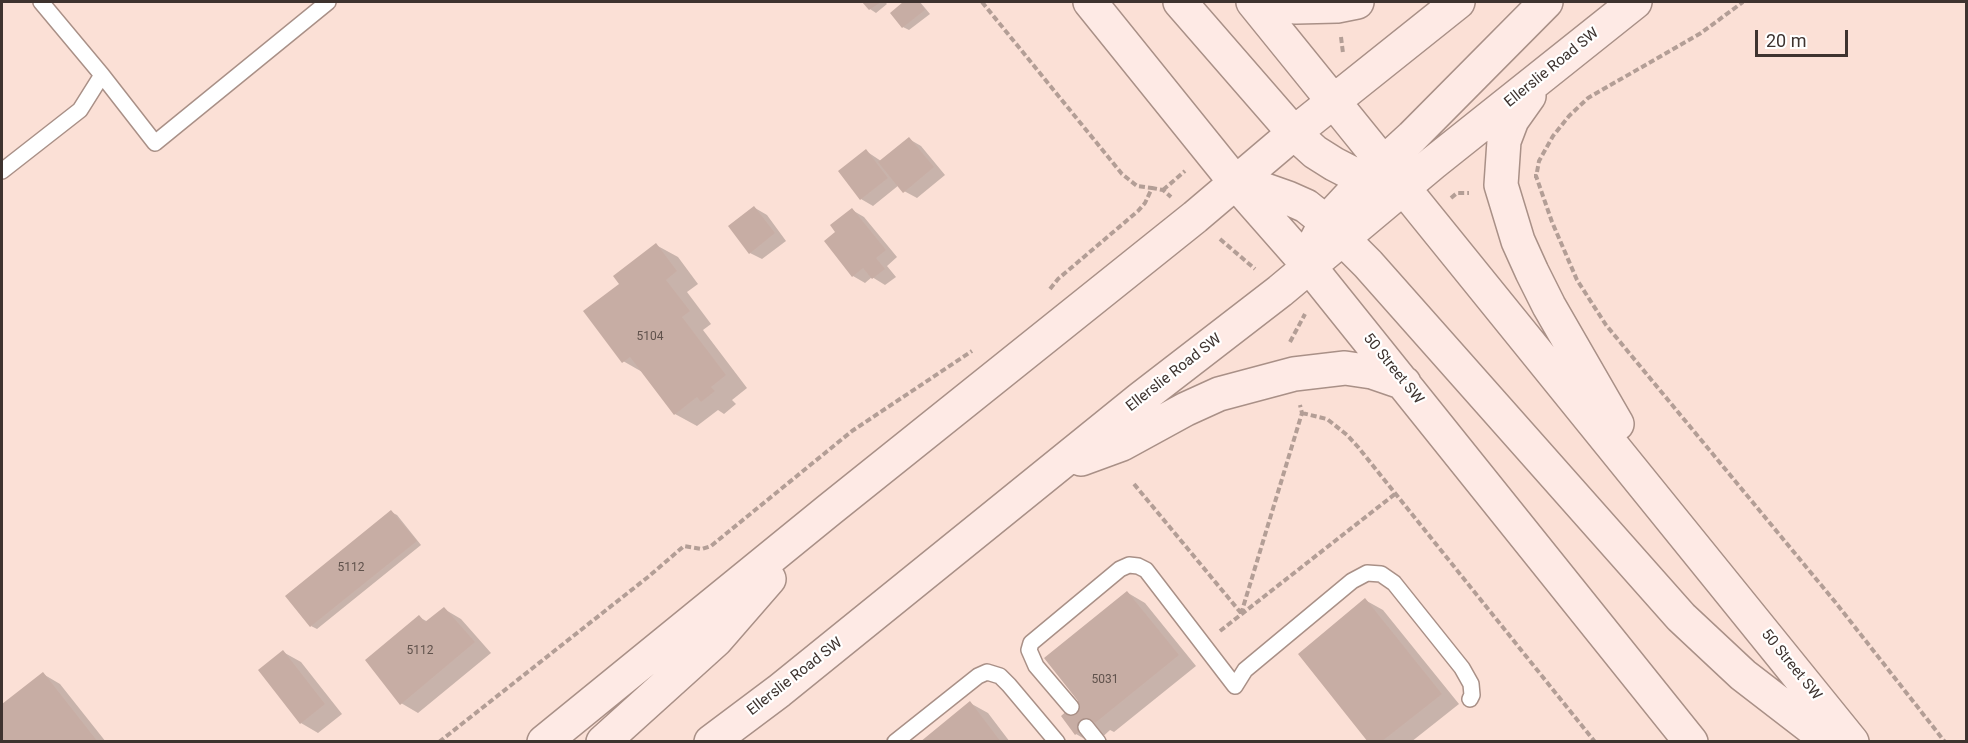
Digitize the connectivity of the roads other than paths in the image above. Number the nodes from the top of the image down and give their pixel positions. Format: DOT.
graph roads {
  1 [pos="41,2"];
  2 [pos="328,2"];
  3 [pos="1090,2"];
  4 [pos="1180,2"];
  5 [pos="1253,2"];
  6 [pos="1357,2"];
  7 [pos="1458,2"];
  8 [pos="1546,2"];
  9 [pos="1635,2"];
  10 [pos="1549,71"];
  11 [pos="102,75"];
  12 [pos="1334,101"];
  13 [pos="1294,134"];
  14 [pos="2,171"];
  15 [pos="1385,177"];
  16 [pos="1236,183"];
  17 [pos="1335,230"];
  18 [pos="1309,266"];
  19 [pos="1404,383"];
  20 [pos="1054,469"];
  21 [pos="1665,509"];
  22 [pos="829,510"];
  23 [pos="1470,699"];
  24 [pos="1071,707"];
  25 [pos="1086,727"];
  26 [pos="544,741"];
  27 [pos="603,741"];
  28 [pos="711,741"];
  29 [pos="895,741"];
  30 [pos="1057,741"];
  31 [pos="1098,741"];
  32 [pos="1691,741"];
  33 [pos="1830,741"];
  34 [pos="1852,741"];
  1 -- 11 [label="lane"];
  2 -- 11 [label="lane"];
  3 -- 16 [label="main road, 50 Street SW"];
  4 -- 13 [label="main road"];
  5 -- 6 [label="main road"];
  5 -- 12 [label="main road, 50 Street SW"];
  7 -- 12 [label="main road"];
  8 -- 15 [label="main road"];
  9 -- 10 [label="main road, Ellerslie Road SW"];
  10 -- 15 [label="main road, Ellerslie Road SW"];
  10 -- 21 [label="main road"];
  11 -- 14 [label="lane"];
  12 -- 13 [label="main road"];
  12 -- 15 [label="main road, 50 Street SW"];
  13 -- 15 [label="main road"];
  13 -- 16 [label="main road"];
  15 -- 17 [label="main road"];
  15 -- 21 [label="main road, 50 Street SW"];
  16 -- 17 [label="main road"];
  16 -- 18 [label="main road, 50 Street SW"];
  16 -- 22 [label="main road"];
  17 -- 18 [label="main road"];
  17 -- 33 [label="main road"];
  18 -- 19 [label="main road, 50 Street SW"];
  18 -- 20 [label="main road, Ellerslie Road SW"];
  19 -- 20 [label="main road"];
  19 -- 32 [label="main road, 50 Street SW"];
  20 -- 28 [label="main road, Ellerslie Road SW"];
  21 -- 34 [label="main road, 50 Street SW"];
  22 -- 26 [label="main road"];
  22 -- 27 [label="main road"];
  23 -- 24 [label="lane"];
  25 -- 31 [label="lane"];
  29 -- 30 [label="lane"];
}
